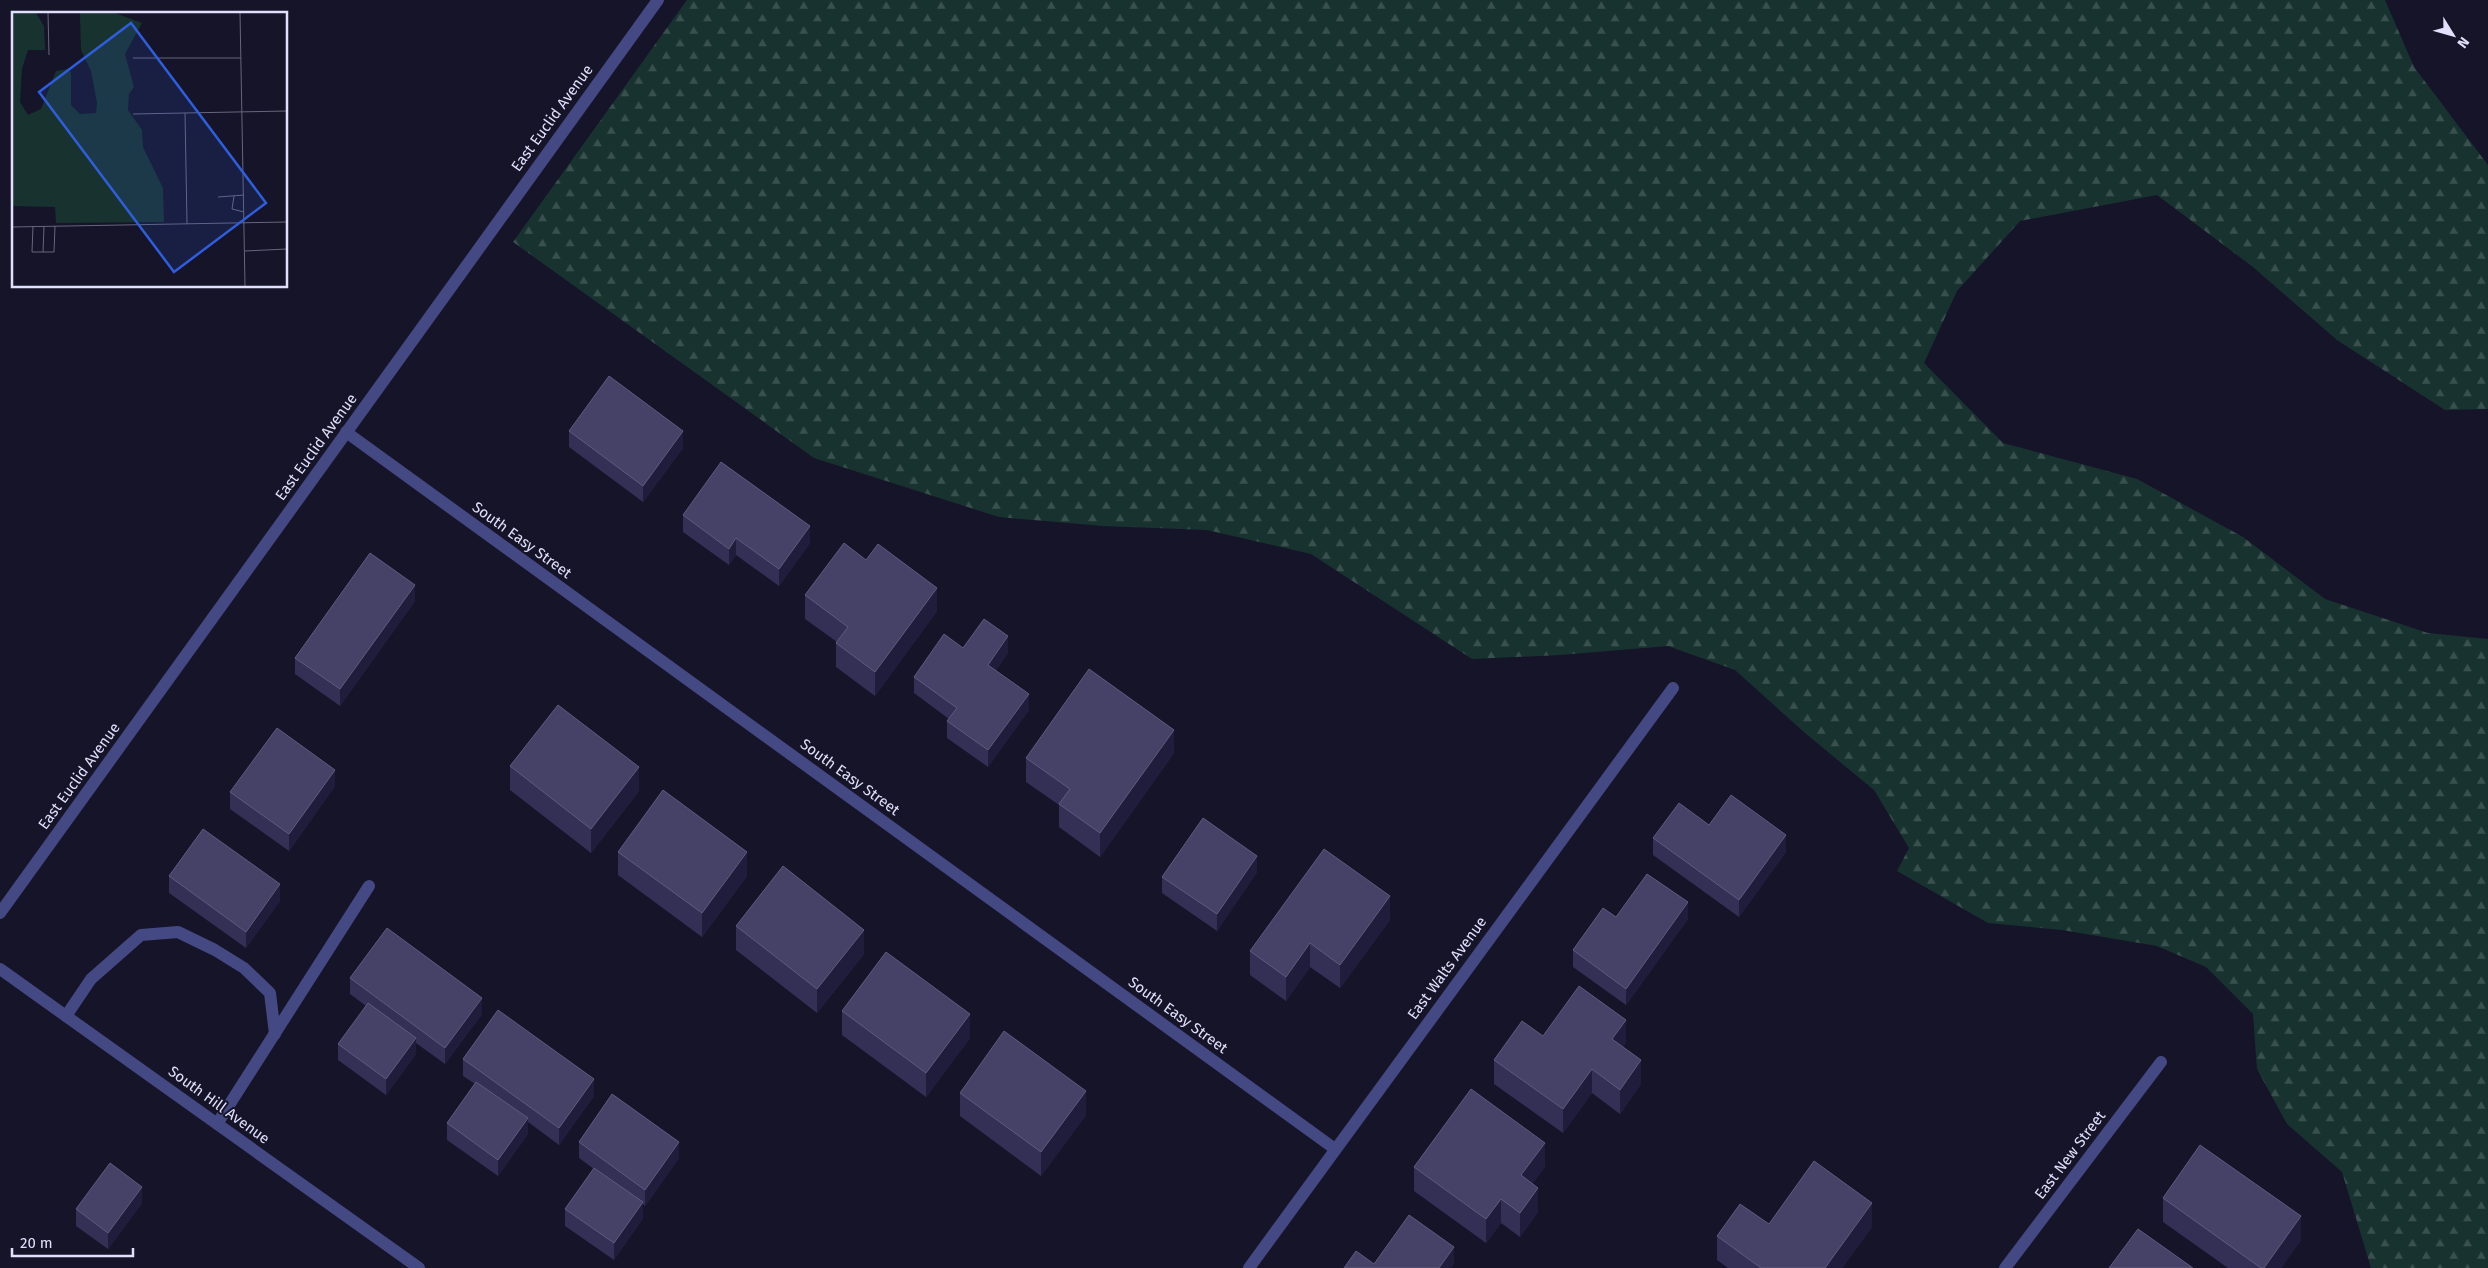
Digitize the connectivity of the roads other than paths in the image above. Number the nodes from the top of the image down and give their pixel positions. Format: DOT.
graph roads {
  1 [pos="658,0"];
  2 [pos="346,432"];
  3 [pos="1673,688"];
  4 [pos="369,886"];
  5 [pos="0,913"];
  6 [pos="0,970"];
  7 [pos="66,1016"];
  8 [pos="275,1034"];
  9 [pos="2161,1062"];
  10 [pos="217,1124"];
  11 [pos="1335,1149"];
  12 [pos="419,1268"];
  13 [pos="1249,1268"];
  14 [pos="2005,1268"];
  1 -- 2 [label="street, East Euclid Avenue"];
  2 -- 5 [label="street, East Euclid Avenue"];
  2 -- 11 [label="street, South Easy Street"];
  3 -- 11 [label="street, East Walts Avenue"];
  4 -- 8 [label="street"];
  6 -- 7 [label="street, South Hill Avenue"];
  7 -- 8 [label="street"];
  7 -- 10 [label="street, South Hill Avenue"];
  8 -- 10 [label="street"];
  9 -- 14 [label="street, East New Street"];
  10 -- 12 [label="street, South Hill Avenue"];
  11 -- 13 [label="street, East Walts Avenue"];
}
